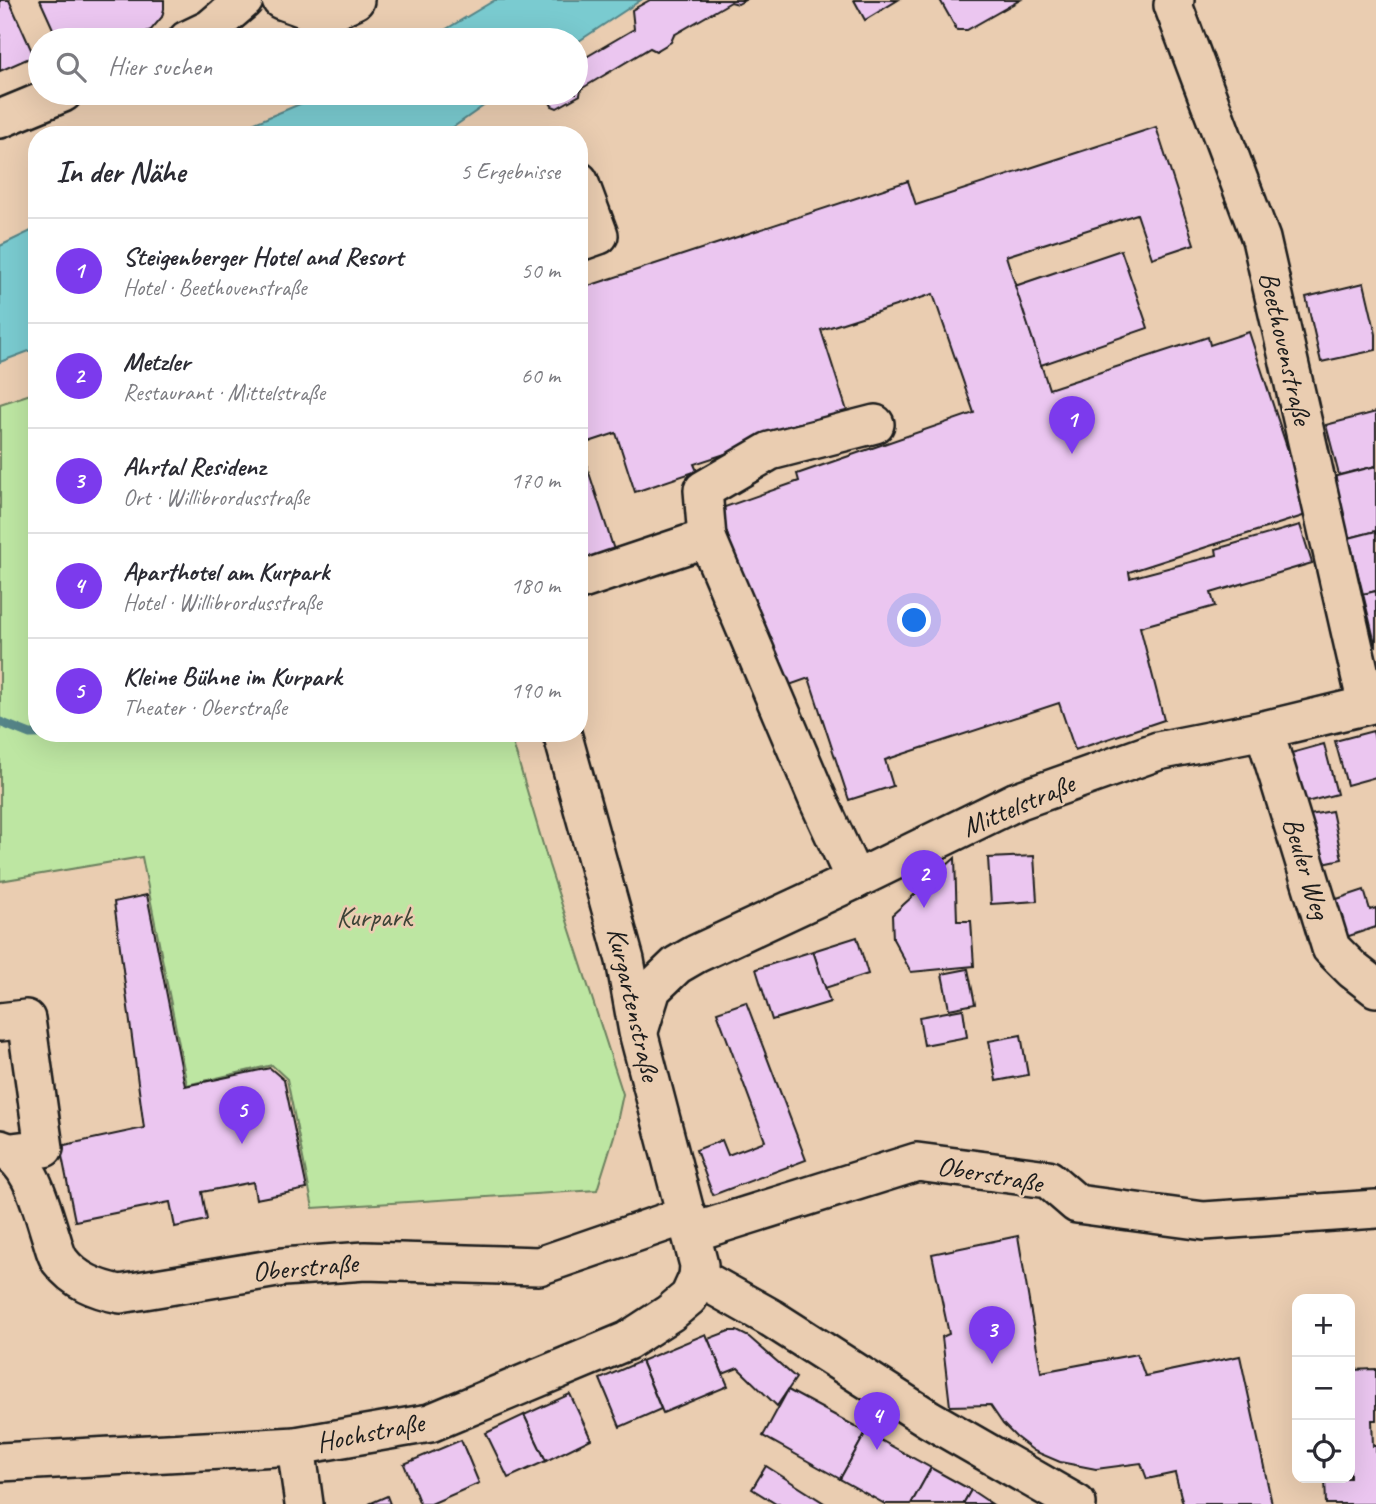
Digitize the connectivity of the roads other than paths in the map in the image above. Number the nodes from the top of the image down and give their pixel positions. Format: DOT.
graph roads {
  1 [pos="244,0"];
  2 [pos="281,0"];
  3 [pos="355,0"];
  4 [pos="1175,0"];
  5 [pos="211,28"];
  6 [pos="34,105"];
  7 [pos="0,119"];
  8 [pos="588,205"];
  9 [pos="588,239"];
  10 [pos="875,424"];
  11 [pos="707,538"];
  12 [pos="588,578"];
  13 [pos="1371,704"];
  14 [pos="1264,730"];
  15 [pos="564,742"];
  16 [pos="855,880"];
  17 [pos="1376,988"];
  18 [pos="0,1022"];
  19 [pos="638,1032"];
  20 [pos="6,1151"];
  21 [pos="1376,1209"];
  22 [pos="689,1224"];
  23 [pos="698,1277"];
  24 [pos="296,1446"];
  25 [pos="0,1462"];
  26 [pos="304,1504"];
  27 [pos="1077,1504"];
  1 -- 5 [label="street"];
  2 -- 3 [label="street"];
  4 -- 13 [label="street, Beethovenstraße"];
  6 -- 7 [label="street"];
  8 -- 9 [label="street"];
  10 -- 11 [label="street"];
  11 -- 12 [label="street"];
  11 -- 16 [label="street"];
  13 -- 14 [label="street, Mittelstraße"];
  14 -- 16 [label="street, Mittelstraße"];
  14 -- 17 [label="street, Beuler Weg"];
  15 -- 19 [label="street, Kurgartenstraße"];
  16 -- 19 [label="street, Mittelstraße"];
  18 -- 20 [label="street"];
  19 -- 22 [label="street, Kurgartenstraße"];
  20 -- 22 [label="street, Oberstraße"];
  21 -- 22 [label="street, Oberstraße"];
  22 -- 23 [label="street, Kurgartenstraße"];
  23 -- 24 [label="street, Hochstraße"];
  23 -- 27 [label="street"];
  24 -- 25 [label="street, Hochstraße"];
  24 -- 26 [label="street"];
}
